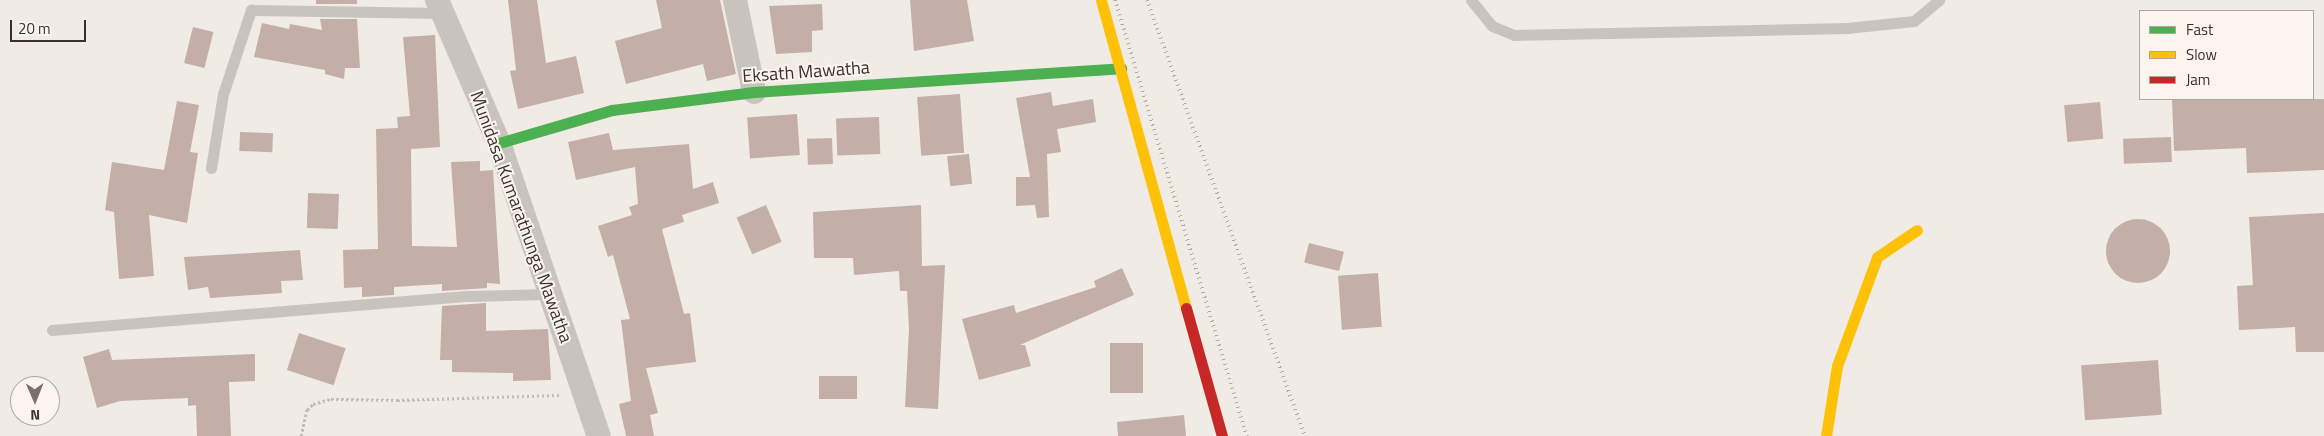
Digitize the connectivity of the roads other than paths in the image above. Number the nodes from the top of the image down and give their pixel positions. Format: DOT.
graph roads {
  1 [pos="736,0"];
  2 [pos="1101,0"];
  3 [pos="1471,0"];
  4 [pos="1939,0"];
  5 [pos="441,6"];
  6 [pos="1121,68"];
  7 [pos="754,92"];
  8 [pos="499,143"];
  9 [pos="212,168"];
  10 [pos="1917,230"];
  11 [pos="550,294"];
  12 [pos="52,330"];
  13 [pos="600,436"];
  14 [pos="1222,436"];
  15 [pos="1826,436"];
  1 -- 7 [label="street"];
  2 -- 6 [label="street"];
  3 -- 4 [label="lane"];
  5 -- 8 [label="street, Munidasa Kumarathunga Mawatha"];
  5 -- 9 [label="lane"];
  6 -- 7 [label="street, Eksath Mawatha"];
  6 -- 14 [label="street"];
  7 -- 8 [label="street, Eksath Mawatha"];
  8 -- 11 [label="street, Munidasa Kumarathunga Mawatha"];
  10 -- 15 [label="street"];
  11 -- 12 [label="lane"];
  11 -- 13 [label="street, Munidasa Kumarathunga Mawatha"];
}
